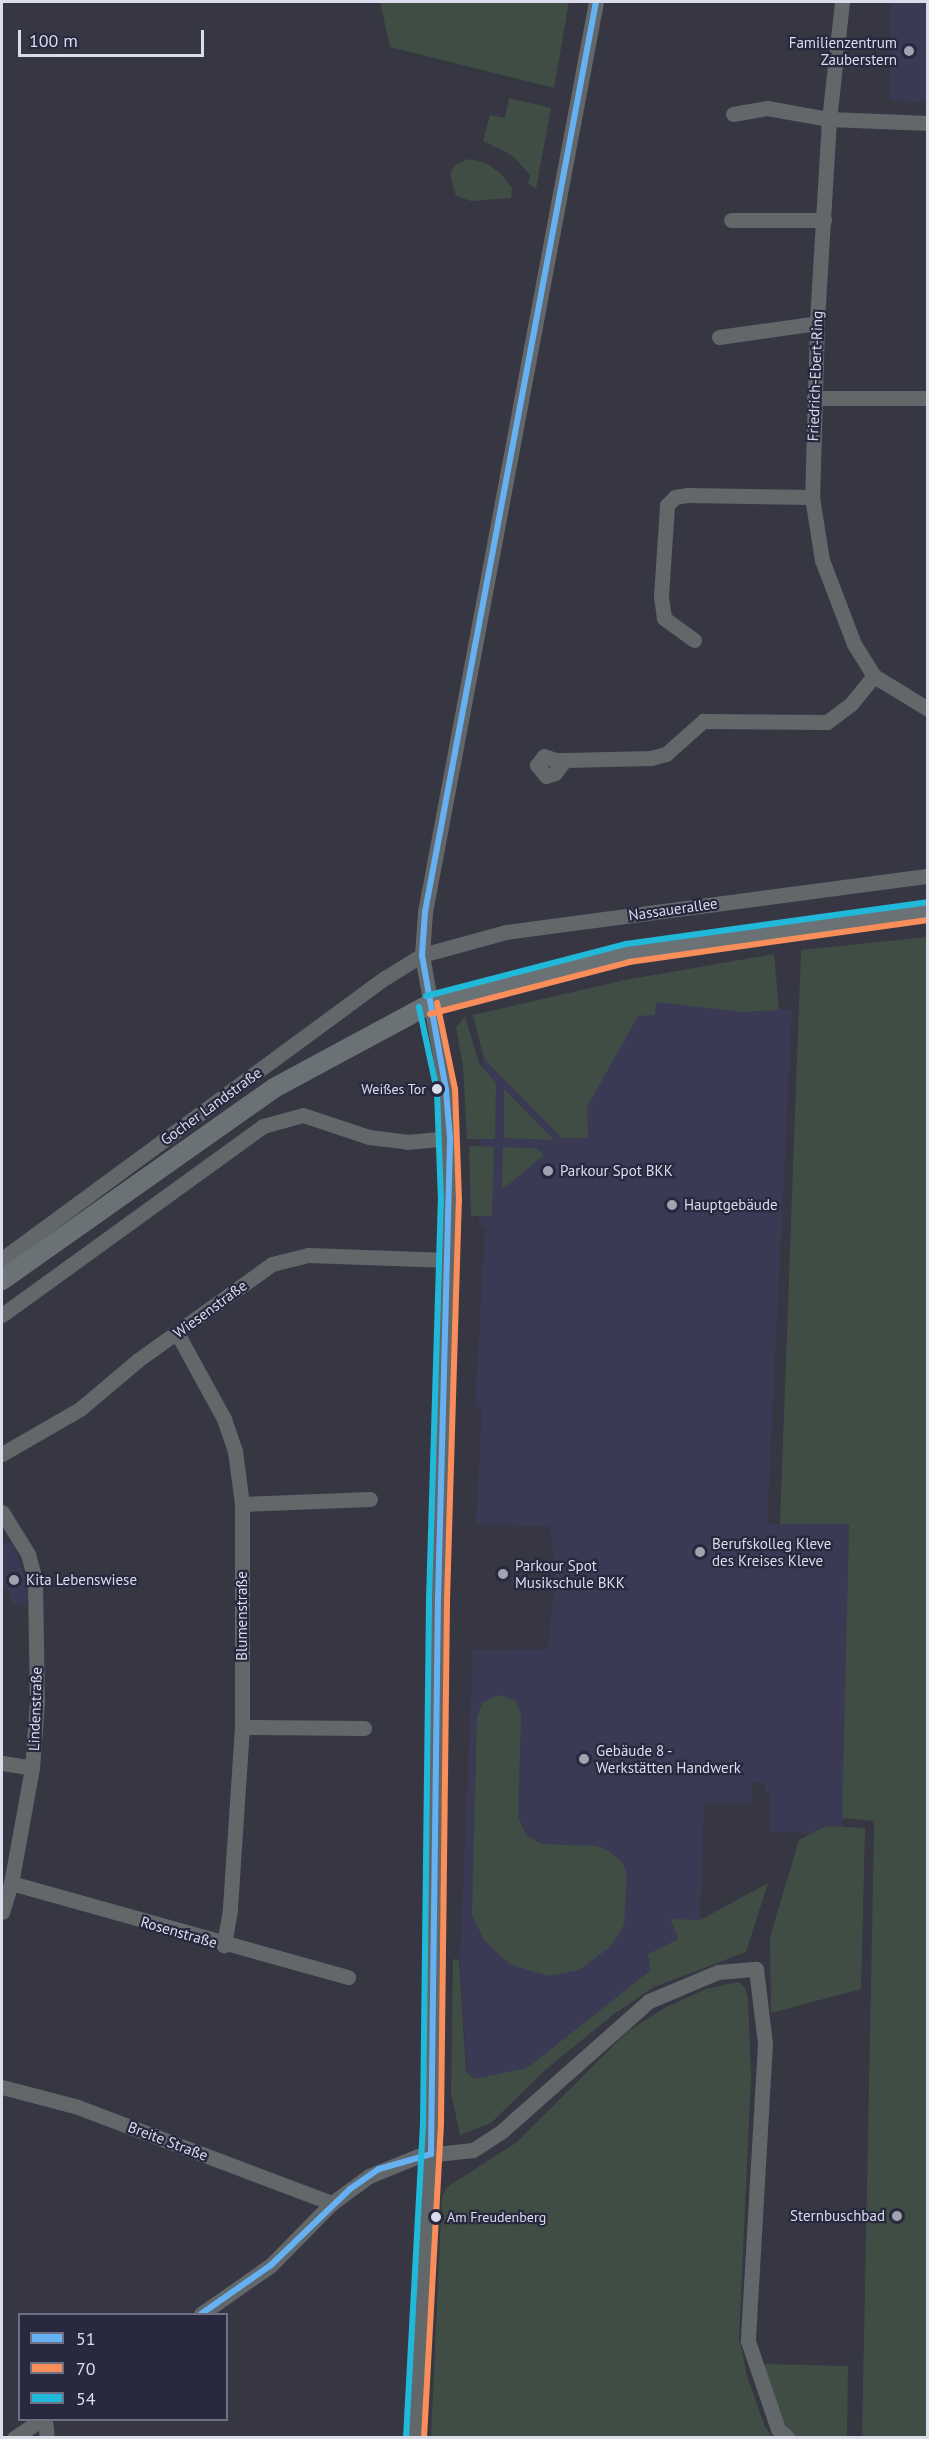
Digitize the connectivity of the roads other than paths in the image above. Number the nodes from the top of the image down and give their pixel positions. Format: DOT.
graph roads {
  1 [pos="596,2"];
  2 [pos="842,2"];
  3 [pos="734,114"];
  4 [pos="829,119"];
  5 [pos="927,123"];
  6 [pos="731,219"];
  7 [pos="824,220"];
  8 [pos="817,323"];
  9 [pos="719,337"];
  10 [pos="814,398"];
  11 [pos="927,398"];
  12 [pos="812,497"];
  13 [pos="694,640"];
  14 [pos="874,676"];
  15 [pos="927,709"];
  16 [pos="565,760"];
  17 [pos="927,876"];
  18 [pos="927,911"];
  19 [pos="422,947"];
  20 [pos="428,1005"];
  21 [pos="450,1138"];
  22 [pos="2,1259"];
  23 [pos="449,1260"];
  24 [pos="2,1280"];
  25 [pos="2,1315"];
  26 [pos="177,1333"];
  27 [pos="2,1454"];
  28 [pos="370,1499"];
  29 [pos="242,1504"];
  30 [pos="2,1512"];
  31 [pos="242,1727"];
  32 [pos="364,1728"];
  33 [pos="2,1763"];
  34 [pos="32,1768"];
  35 [pos="11,1883"];
  36 [pos="2,1912"];
  37 [pos="224,1945"];
  38 [pos="348,1977"];
  39 [pos="2,2087"];
  40 [pos="431,2154"];
  41 [pos="332,2203"];
  42 [pos="202,2313"];
  43 [pos="41,2421"];
  44 [pos="43,2421"];
  45 [pos="14,2438"];
  46 [pos="47,2438"];
  47 [pos="415,2438"];
  48 [pos="788,2438"];
  1 -- 19 [label="street"];
  2 -- 4 [label="street, Friedrich-Ebert-Ring"];
  3 -- 4 [label="street"];
  4 -- 5 [label="street"];
  4 -- 7 [label="street, Friedrich-Ebert-Ring"];
  6 -- 7 [label="street"];
  7 -- 8 [label="street, Friedrich-Ebert-Ring"];
  8 -- 9 [label="street"];
  8 -- 10 [label="street, Friedrich-Ebert-Ring"];
  10 -- 11 [label="street"];
  10 -- 12 [label="street, Friedrich-Ebert-Ring"];
  12 -- 13 [label="street"];
  12 -- 14 [label="street, Friedrich-Ebert-Ring"];
  14 -- 15 [label="street, Friedrich-Ebert-Ring"];
  14 -- 16 [label="street"];
  17 -- 19 [label="street, Nassauerallee"];
  18 -- 20 [label="main road"];
  19 -- 20 [label="street"];
  19 -- 22 [label="street, Gocher Landstraße"];
  20 -- 21 [label="street"];
  20 -- 24 [label="main road, Gocher Landstraße"];
  21 -- 23 [label="street"];
  21 -- 25 [label="street"];
  23 -- 26 [label="street, Wiesenstraße"];
  23 -- 40 [label="street"];
  26 -- 27 [label="street, Wiesenstraße"];
  26 -- 29 [label="street, Blumenstraße"];
  28 -- 29 [label="street"];
  29 -- 31 [label="street, Blumenstraße"];
  30 -- 34 [label="street, Lindenstraße"];
  31 -- 32 [label="street"];
  31 -- 37 [label="street, Blumenstraße"];
  33 -- 34 [label="street"];
  34 -- 35 [label="street, Lindenstraße"];
  35 -- 36 [label="street, Lindenstraße"];
  35 -- 37 [label="street, Rosenstraße"];
  37 -- 38 [label="street, Rosenstraße"];
  39 -- 41 [label="street, Breite Straße"];
  40 -- 41 [label="street"];
  40 -- 47 [label="street"];
  40 -- 48 [label="street"];
  41 -- 42 [label="street"];
  43 -- 45 [label="street"];
  44 -- 46 [label="street"];
}
